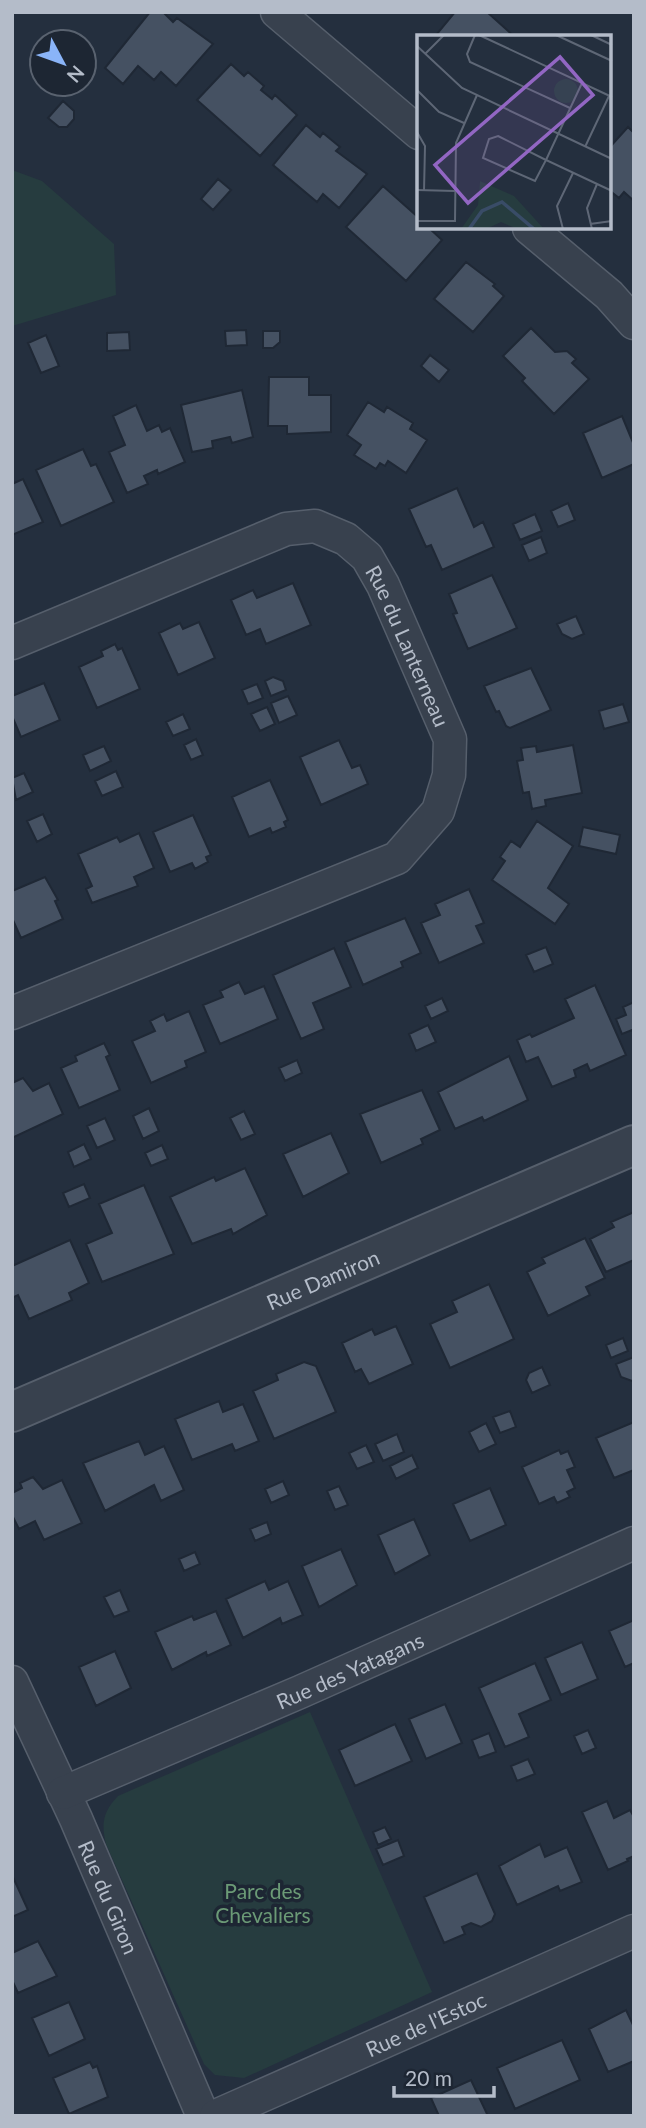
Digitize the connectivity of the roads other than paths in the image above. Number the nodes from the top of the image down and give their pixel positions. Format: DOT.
graph roads {
  1 [pos="277,12"];
  2 [pos="417,132"];
  3 [pos="530,229"];
  4 [pos="634,323"];
  5 [pos="12,643"];
  6 [pos="12,1013"];
  7 [pos="634,1145"];
  8 [pos="12,1412"];
  9 [pos="634,1544"];
  10 [pos="12,1682"];
  11 [pos="63,1793"];
  12 [pos="634,1931"];
  13 [pos="203,2116"];
  14 [pos="216,2116"];
  1 -- 2 [label="street"];
  3 -- 4 [label="street"];
  5 -- 6 [label="street, Rue du Lanterneau"];
  7 -- 8 [label="street, Rue Damiron"];
  9 -- 11 [label="street, Rue des Yatagans"];
  10 -- 11 [label="street, Rue du Giron"];
  11 -- 13 [label="street, Rue du Giron"];
  12 -- 14 [label="street, Rue de l'Estoc"];
}
